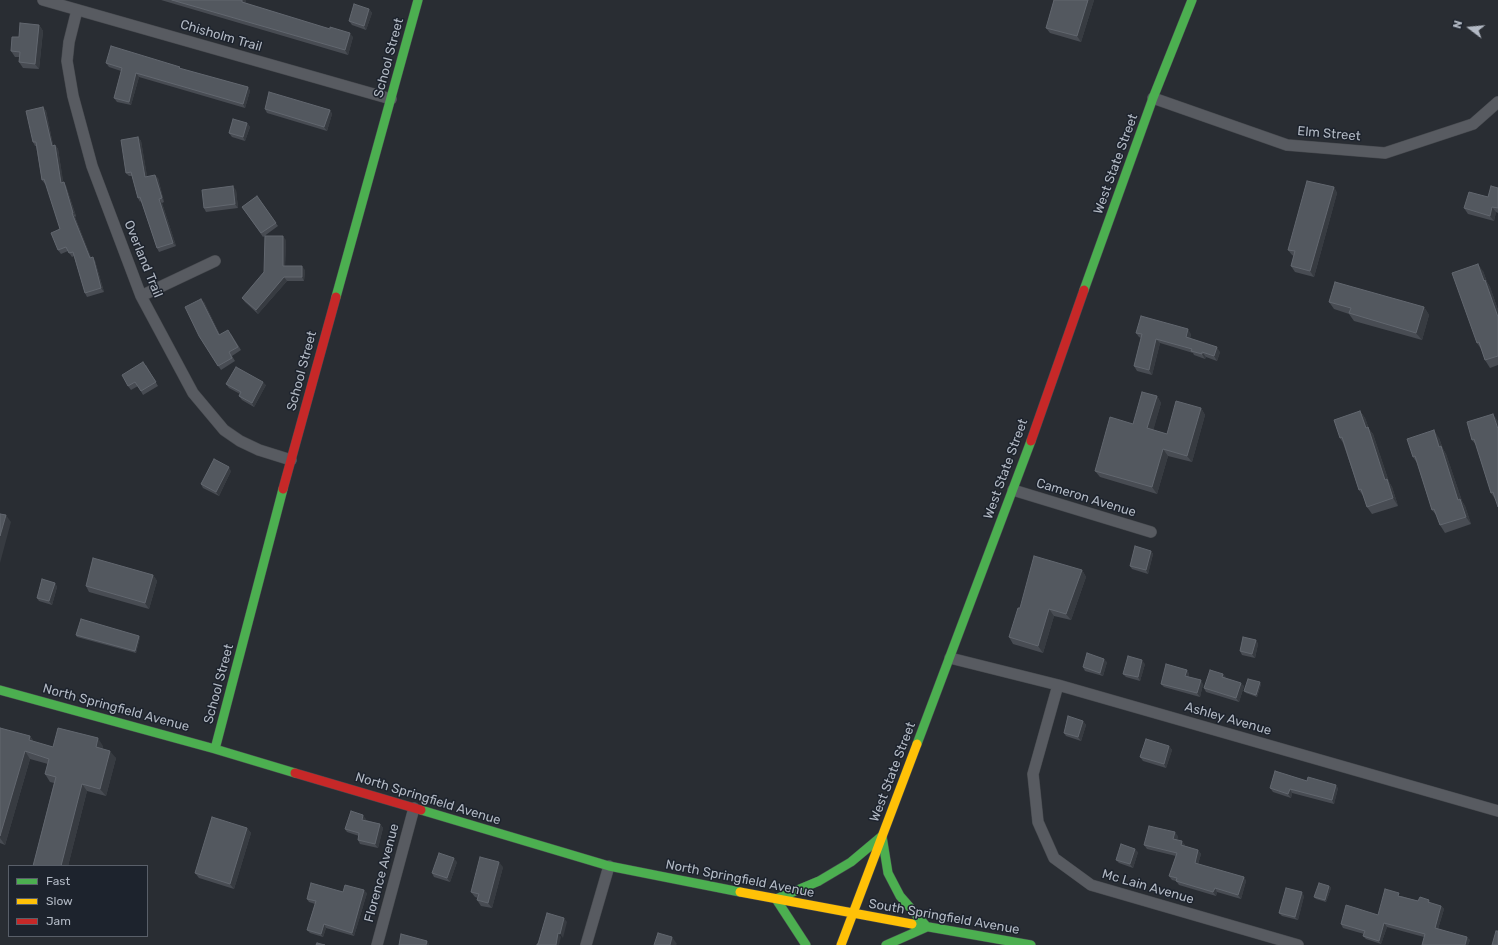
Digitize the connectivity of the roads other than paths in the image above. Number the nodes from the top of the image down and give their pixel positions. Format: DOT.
graph roads {
  1 [pos="42,0"];
  2 [pos="418,0"];
  3 [pos="1192,0"];
  4 [pos="77,10"];
  5 [pos="1153,98"];
  6 [pos="391,99"];
  7 [pos="1498,102"];
  8 [pos="215,261"];
  9 [pos="141,296"];
  10 [pos="291,460"];
  11 [pos="1013,490"];
  12 [pos="1151,532"];
  13 [pos="950,658"];
  14 [pos="1058,685"];
  15 [pos="0,690"];
  16 [pos="215,749"];
  17 [pos="414,808"];
  18 [pos="1498,811"];
  19 [pos="882,836"];
  20 [pos="609,866"];
  21 [pos="776,899"];
  22 [pos="852,914"];
  23 [pos="927,927"];
  24 [pos="377,945"];
  25 [pos="586,945"];
  26 [pos="806,945"];
  27 [pos="841,945"];
  28 [pos="886,945"];
  29 [pos="1031,945"];
  30 [pos="1298,945"];
  1 -- 4 [label="street, Chisholm Trail"];
  2 -- 6 [label="main road, School Street"];
  3 -- 5 [label="main road, West State Street"];
  4 -- 6 [label="street, Chisholm Trail"];
  4 -- 9 [label="street, Overland Trail"];
  5 -- 7 [label="street, Elm Street"];
  5 -- 11 [label="main road, West State Street"];
  6 -- 10 [label="main road, School Street"];
  8 -- 9 [label="street"];
  9 -- 10 [label="street, Overland Trail"];
  10 -- 16 [label="main road, School Street"];
  11 -- 12 [label="street, Cameron Avenue"];
  11 -- 13 [label="main road, West State Street"];
  13 -- 14 [label="street, Ashley Avenue"];
  13 -- 19 [label="main road, West State Street"];
  14 -- 18 [label="street, Ashley Avenue"];
  14 -- 30 [label="street, Mc Lain Avenue"];
  15 -- 16 [label="main road, North Springfield Avenue"];
  16 -- 17 [label="main road, North Springfield Avenue"];
  17 -- 20 [label="main road, North Springfield Avenue"];
  17 -- 24 [label="street, Florence Avenue"];
  19 -- 21 [label="main road"];
  19 -- 22 [label="main road, West State Street"];
  19 -- 23 [label="main road"];
  20 -- 21 [label="main road, North Springfield Avenue"];
  20 -- 25 [label="street"];
  21 -- 22 [label="main road, North Springfield Avenue"];
  21 -- 26 [label="main road"];
  22 -- 23 [label="main road, South Springfield Avenue"];
  22 -- 27 [label="main road, West State Street"];
  23 -- 28 [label="main road"];
  23 -- 29 [label="main road, South Springfield Avenue"];
}
